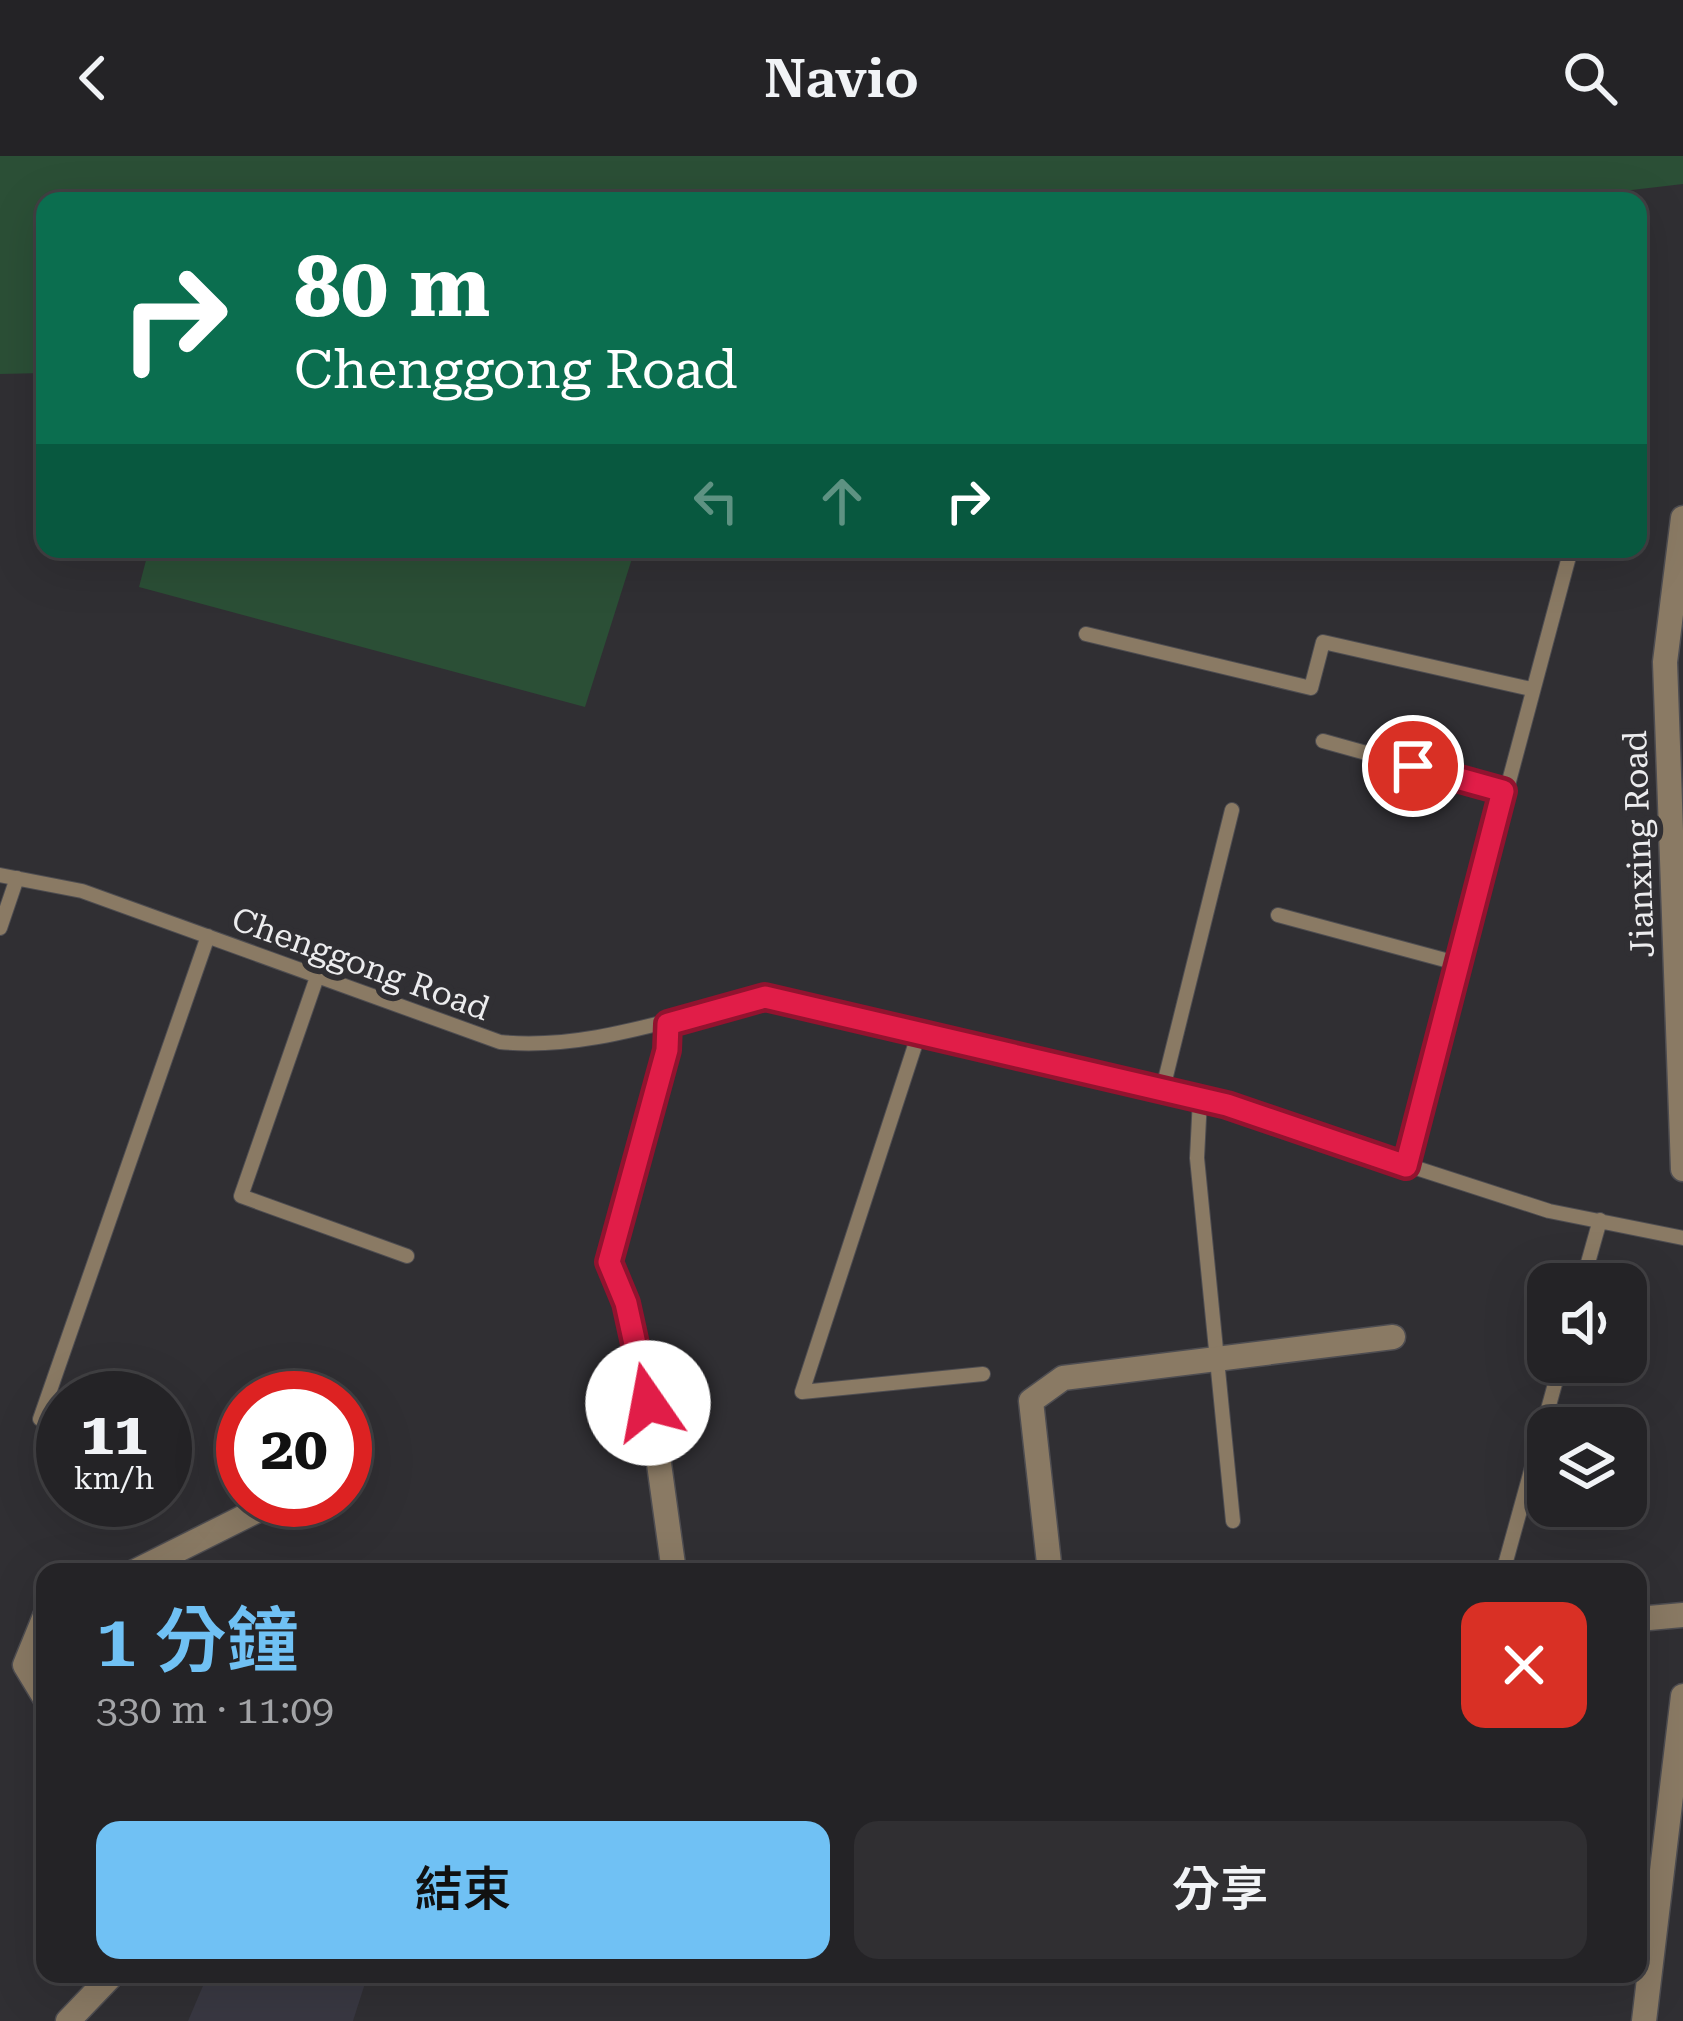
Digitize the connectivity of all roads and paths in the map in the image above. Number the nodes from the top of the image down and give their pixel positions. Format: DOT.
graph roads {
  1 [pos="1683,518"];
  2 [pos="1568,558"];
  3 [pos="1086,634"];
  4 [pos="1531,689"];
  5 [pos="1323,741"];
  6 [pos="1503,791"];
  7 [pos="1232,810"];
  8 [pos="0,875"];
  9 [pos="17,878"];
  10 [pos="1278,915"];
  11 [pos="0,928"];
  12 [pos="208,936"];
  13 [pos="1460,964"];
  14 [pos="316,976"];
  15 [pos="668,1024"];
  16 [pos="920,1030"];
  17 [pos="1163,1088"];
  18 [pos="1200,1098"];
  19 [pos="1406,1166"];
  20 [pos="1683,1169"];
  21 [pos="1600,1220"];
  22 [pos="1683,1238"];
  23 [pos="407,1256"];
  24 [pos="1588,1263"];
  25 [pos="1394,1337"];
  26 [pos="1217,1358"];
  27 [pos="57,1371"];
  28 [pos="983,1374"];
  29 [pos="1555,1383"];
  30 [pos="656,1442"];
  31 [pos="1233,1522"];
  32 [pos="224,1527"];
  33 [pos="152,1563"];
  34 [pos="673,1563"];
  35 [pos="1049,1563"];
  36 [pos="1505,1563"];
  37 [pos="1683,1615"];
  38 [pos="1647,1618"];
  39 [pos="36,1638"];
  40 [pos="36,1683"];
  41 [pos="1683,1696"];
  42 [pos="1673,1858"];
  43 [pos="104,1983"];
  44 [pos="68,2021"];
  45 [pos="1644,2021"];
  1 -- 20 [label="street, Jianxing Road"];
  2 -- 4 [label="lane"];
  3 -- 4 [label="lane"];
  4 -- 6 [label="lane"];
  5 -- 6 [label="lane"];
  6 -- 13 [label="lane"];
  7 -- 17 [label="lane"];
  8 -- 9 [label="lane, Chenggong Road"];
  9 -- 11 [label="lane"];
  9 -- 12 [label="lane, Chenggong Road"];
  10 -- 13 [label="lane"];
  12 -- 14 [label="lane, Chenggong Road"];
  12 -- 27 [label="lane"];
  13 -- 19 [label="lane"];
  14 -- 15 [label="lane, Chenggong Road"];
  14 -- 23 [label="lane"];
  15 -- 16 [label="lane, Chenggong Road"];
  15 -- 30 [label="lane"];
  16 -- 17 [label="lane, Chenggong Road"];
  16 -- 28 [label="lane"];
  17 -- 18 [label="lane, Chenggong Road"];
  18 -- 19 [label="lane, Chenggong Road"];
  18 -- 26 [label="lane"];
  19 -- 21 [label="lane, Chenggong Road"];
  21 -- 22 [label="lane, Chenggong Road"];
  21 -- 24 [label="lane"];
  25 -- 26 [label="street"];
  26 -- 31 [label="lane"];
  26 -- 35 [label="street"];
  29 -- 36 [label="lane"];
  30 -- 34 [label="street"];
  32 -- 33 [label="street"];
  37 -- 38 [label="street"];
  39 -- 40 [label="street"];
  41 -- 42 [label="street"];
  42 -- 45 [label="street"];
  43 -- 44 [label="street"];
}
